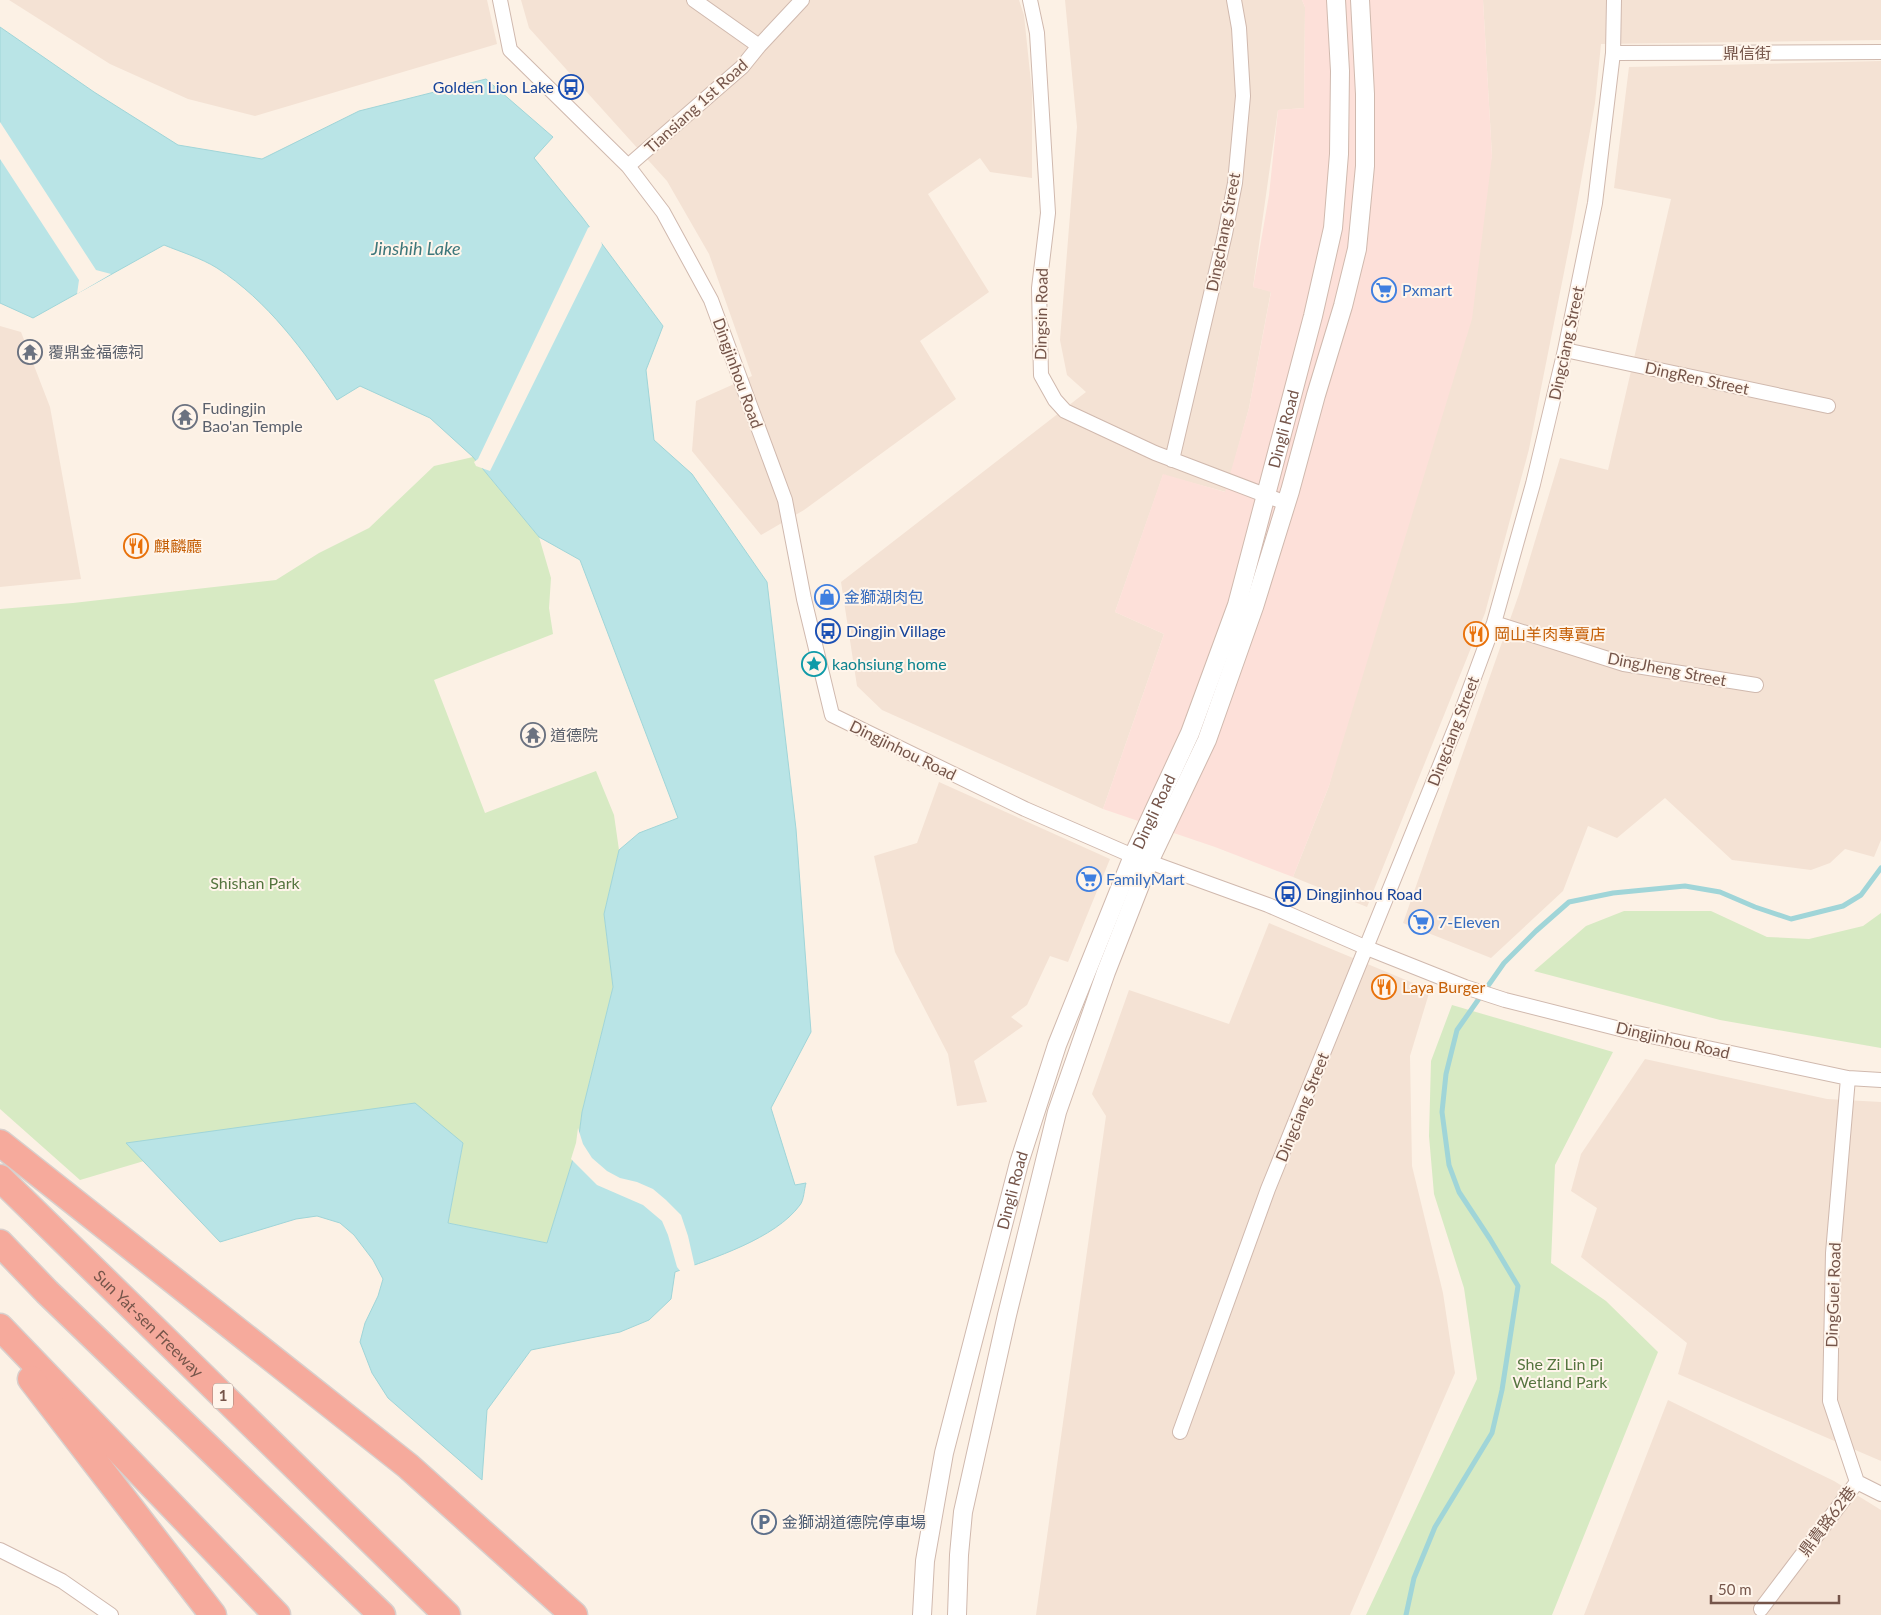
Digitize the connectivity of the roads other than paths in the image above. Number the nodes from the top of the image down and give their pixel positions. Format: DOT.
graph roads {
  1 [pos="500,0"];
  2 [pos="694,0"];
  3 [pos="802,0"];
  4 [pos="1030,0"];
  5 [pos="1234,0"];
  6 [pos="1336,0"];
  7 [pos="1360,0"];
  8 [pos="1614,0"];
  9 [pos="759,46"];
  10 [pos="1881,52"];
  11 [pos="1612,53"];
  12 [pos="628,166"];
  13 [pos="1565,350"];
  14 [pos="1828,406"];
  15 [pos="1172,460"];
  16 [pos="1266,496"];
  17 [pos="1286,503"];
  18 [pos="1494,623"];
  19 [pos="1756,685"];
  20 [pos="1141,859"];
  21 [pos="1367,948"];
  22 [pos="1848,1078"];
  23 [pos="1881,1080"];
  24 [pos="0,1143"];
  25 [pos="0,1178"];
  26 [pos="0,1243"];
  27 [pos="0,1327"];
  28 [pos="0,1338"];
  29 [pos="1180,1432"];
  30 [pos="1857,1482"];
  31 [pos="1881,1494"];
  32 [pos="0,1550"];
  33 [pos="1761,1608"];
  34 [pos="111,1615"];
  35 [pos="213,1615"];
  36 [pos="277,1615"];
  37 [pos="382,1615"];
  38 [pos="447,1615"];
  39 [pos="574,1615"];
  40 [pos="922,1615"];
  41 [pos="957,1615"];
  1 -- 12 [label="street, Dingjinhou Road"];
  2 -- 9 [label="street"];
  3 -- 9 [label="street, Tiansiang 1st Road"];
  4 -- 15 [label="street, Dingsin Road"];
  5 -- 15 [label="street, Dingchang Street"];
  6 -- 16 [label="street, Dingli Road"];
  7 -- 17 [label="street, Dingli Road"];
  8 -- 11 [label="street, Dingciang Street"];
  9 -- 12 [label="street, Tiansiang 1st Road"];
  10 -- 11 [label="street, 鼎信街"];
  11 -- 13 [label="street, Dingciang Street"];
  12 -- 20 [label="street, Dingjinhou Road"];
  13 -- 14 [label="street, DingRen Street"];
  13 -- 18 [label="street, Dingciang Street"];
  15 -- 16 [label="street, Dingsin Road"];
  16 -- 17 [label="street, Dingsin Road"];
  16 -- 20 [label="street, Dingli Road"];
  17 -- 20 [label="street, Dingli Road"];
  18 -- 19 [label="street, DingJheng Street"];
  18 -- 21 [label="street, Dingciang Street"];
  20 -- 21 [label="street, Dingjinhou Road"];
  20 -- 40 [label="street, Dingli Road"];
  20 -- 41 [label="street, Dingli Road"];
  21 -- 22 [label="street, Dingjinhou Road"];
  21 -- 29 [label="street, Dingciang Street"];
  22 -- 23 [label="street, Dingjinhou Road"];
  22 -- 30 [label="street, DingGuei Road"];
  24 -- 39 [label="highway"];
  25 -- 38 [label="highway, Sun Yat-sen Freeway / 1"];
  26 -- 37 [label="highway"];
  27 -- 36 [label="highway"];
  28 -- 35 [label="highway"];
  30 -- 31 [label="street"];
  30 -- 33 [label="street, 鼎貴路62巷"];
  32 -- 34 [label="street"];
}
